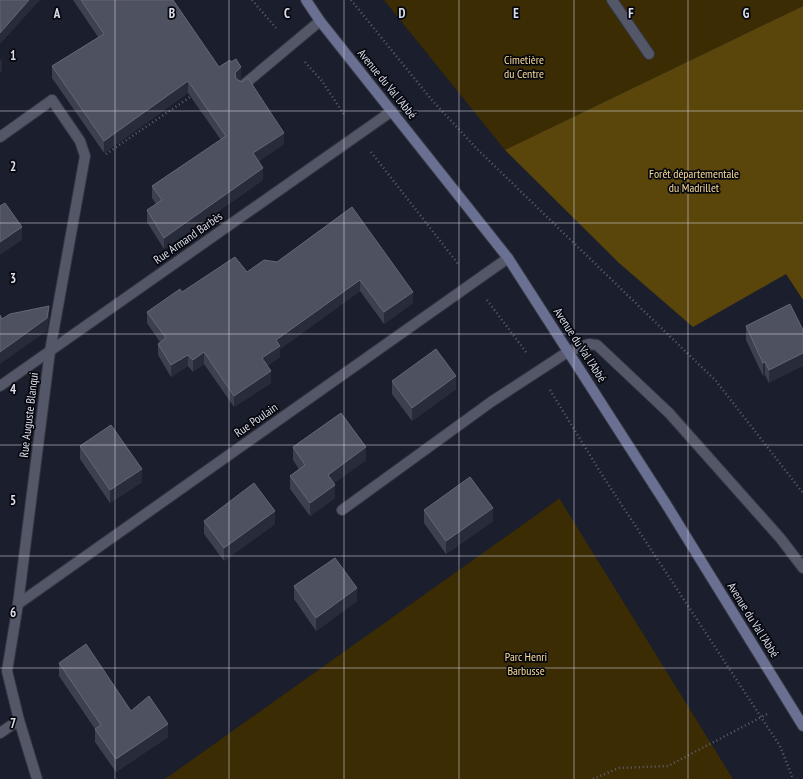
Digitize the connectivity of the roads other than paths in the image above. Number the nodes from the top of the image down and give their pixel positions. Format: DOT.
graph roads {
  1 [pos="306,0"];
  2 [pos="612,0"];
  3 [pos="320,21"];
  4 [pos="649,54"];
  5 [pos="241,87"];
  6 [pos="392,111"];
  7 [pos="0,137"];
  8 [pos="508,258"];
  9 [pos="50,351"];
  10 [pos="568,351"];
  11 [pos="0,386"];
  12 [pos="342,510"];
  13 [pos="803,568"];
  14 [pos="18,604"];
  15 [pos="19,720"];
  16 [pos="803,726"];
  17 [pos="0,733"];
  18 [pos="37,779"];
  1 -- 3 [label="main road, Avenue du Val l'Abbé"];
  2 -- 4 [label="street"];
  3 -- 5 [label="street"];
  3 -- 6 [label="main road, Avenue du Val l'Abbé"];
  6 -- 8 [label="main road, Avenue du Val l'Abbé"];
  6 -- 9 [label="street, Rue Armand Barbès"];
  7 -- 9 [label="street, Rue Auguste Blanqui"];
  8 -- 10 [label="main road, Avenue du Val l'Abbé"];
  8 -- 14 [label="street, Rue Poulain"];
  9 -- 11 [label="street, Rue Armand Barbès"];
  9 -- 14 [label="street, Rue Auguste Blanqui"];
  10 -- 12 [label="street"];
  10 -- 13 [label="street"];
  10 -- 16 [label="main road, Avenue du Val l'Abbé"];
  14 -- 15 [label="street, Rue Auguste Blanqui"];
  15 -- 17 [label="street"];
  15 -- 18 [label="street, Rue Auguste Blanqui"];
}
